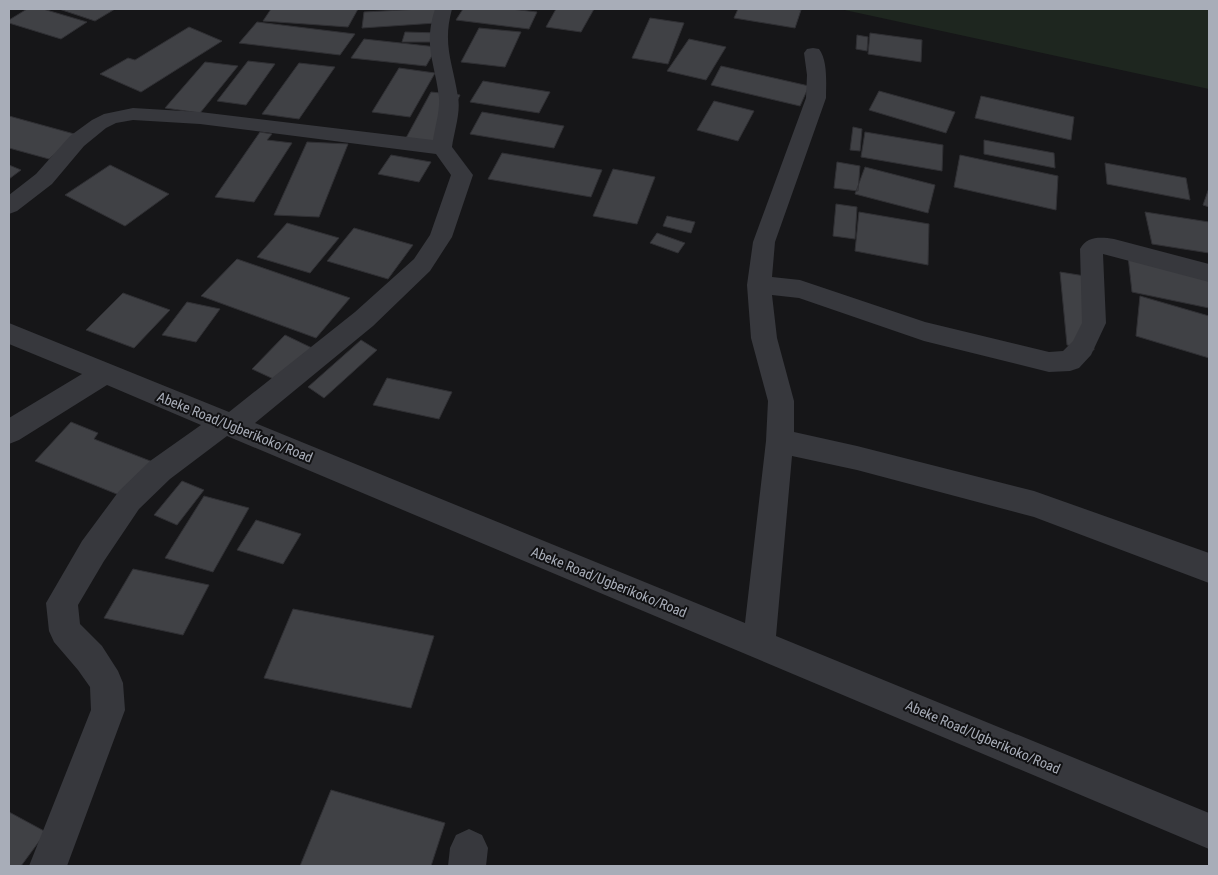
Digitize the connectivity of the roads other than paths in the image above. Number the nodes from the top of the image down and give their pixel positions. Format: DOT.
graph roads {
  1 [pos="443,9"];
  2 [pos="813,54"];
  3 [pos="442,148"];
  4 [pos="9,206"];
  5 [pos="1209,273"];
  6 [pos="759,285"];
  7 [pos="9,333"];
  8 [pos="105,373"];
  9 [pos="228,424"];
  10 [pos="9,432"];
  11 [pos="780,442"];
  12 [pos="1209,568"];
  13 [pos="759,644"];
  14 [pos="1209,831"];
  15 [pos="48,866"];
  1 -- 3 [label="street"];
  2 -- 6 [label="street"];
  3 -- 4 [label="street"];
  3 -- 9 [label="street"];
  5 -- 6 [label="street"];
  6 -- 11 [label="street"];
  7 -- 8 [label="street, Abeke Road/Ugberikoko/Road"];
  8 -- 9 [label="street, Abeke Road/Ugberikoko/Road"];
  8 -- 10 [label="street"];
  9 -- 13 [label="street, Abeke Road/Ugberikoko/Road"];
  9 -- 15 [label="street"];
  11 -- 12 [label="street"];
  11 -- 13 [label="street"];
  13 -- 14 [label="street, Abeke Road/Ugberikoko/Road"];
}
